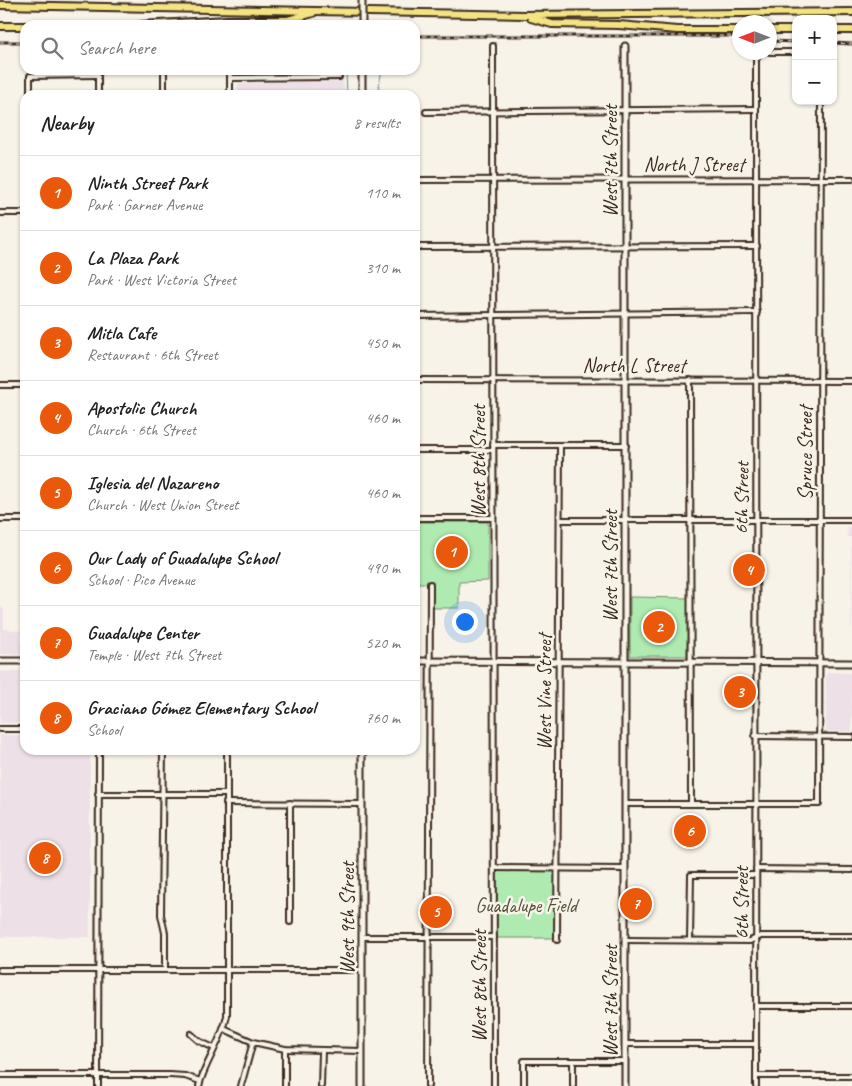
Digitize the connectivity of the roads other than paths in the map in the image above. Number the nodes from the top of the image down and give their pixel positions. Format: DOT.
graph roads {
  1 [pos="362,0"];
  2 [pos="0,7"];
  3 [pos="321,11"];
  4 [pos="852,12"];
  5 [pos="523,16"];
  6 [pos="227,20"];
  7 [pos="288,20"];
  8 [pos="288,20"];
  9 [pos="362,20"];
  10 [pos="0,26"];
  11 [pos="20,26"];
  12 [pos="732,30"];
  13 [pos="777,30"];
  14 [pos="792,30"];
  15 [pos="837,30"];
  16 [pos="852,30"];
  17 [pos="493,46"];
  18 [pos="625,46"];
  19 [pos="777,52"];
  20 [pos="792,52"];
  21 [pos="756,60"];
  22 [pos="97,75"];
  23 [pos="164,75"];
  24 [pos="362,75"];
  25 [pos="339,77"];
  26 [pos="230,78"];
  27 [pos="30,90"];
  28 [pos="98,90"];
  29 [pos="164,90"];
  30 [pos="230,90"];
  31 [pos="362,90"];
  32 [pos="821,105"];
  33 [pos="756,109"];
  34 [pos="625,110"];
  35 [pos="493,111"];
  36 [pos="426,112"];
  37 [pos="852,178"];
  38 [pos="625,179"];
  39 [pos="756,179"];
  40 [pos="820,179"];
  41 [pos="420,180"];
  42 [pos="493,180"];
  43 [pos="0,213"];
  44 [pos="20,213"];
  45 [pos="625,246"];
  46 [pos="757,246"];
  47 [pos="420,247"];
  48 [pos="493,247"];
  49 [pos="757,312"];
  50 [pos="625,313"];
  51 [pos="494,314"];
  52 [pos="420,316"];
  53 [pos="420,380"];
  54 [pos="494,380"];
  55 [pos="625,380"];
  56 [pos="690,380"];
  57 [pos="757,380"];
  58 [pos="820,381"];
  59 [pos="852,381"];
  60 [pos="0,385"];
  61 [pos="20,385"];
  62 [pos="560,445"];
  63 [pos="626,445"];
  64 [pos="493,447"];
  65 [pos="420,450"];
  66 [pos="420,518"];
  67 [pos="493,518"];
  68 [pos="0,519"];
  69 [pos="20,519"];
  70 [pos="560,520"];
  71 [pos="625,520"];
  72 [pos="691,520"];
  73 [pos="755,520"];
  74 [pos="820,520"];
  75 [pos="852,520"];
  76 [pos="430,584"];
  77 [pos="0,661"];
  78 [pos="20,661"];
  79 [pos="420,662"];
  80 [pos="429,662"];
  81 [pos="494,662"];
  82 [pos="560,662"];
  83 [pos="625,662"];
  84 [pos="691,662"];
  85 [pos="755,662"];
  86 [pos="820,663"];
  87 [pos="852,663"];
  88 [pos="0,729"];
  89 [pos="20,729"];
  90 [pos="755,736"];
  91 [pos="820,737"];
  92 [pos="852,737"];
  93 [pos="99,755"];
  94 [pos="163,755"];
  95 [pos="227,755"];
  96 [pos="362,755"];
  97 [pos="98,794"];
  98 [pos="162,794"];
  99 [pos="226,794"];
  100 [pos="226,803"];
  101 [pos="290,803"];
  102 [pos="362,804"];
  103 [pos="625,804"];
  104 [pos="691,804"];
  105 [pos="755,804"];
  106 [pos="494,868"];
  107 [pos="625,869"];
  108 [pos="557,870"];
  109 [pos="756,870"];
  110 [pos="852,870"];
  111 [pos="756,875"];
  112 [pos="290,922"];
  113 [pos="852,936"];
  114 [pos="362,937"];
  115 [pos="429,937"];
  116 [pos="494,937"];
  117 [pos="756,938"];
  118 [pos="557,940"];
  119 [pos="625,940"];
  120 [pos="690,940"];
  121 [pos="98,969"];
  122 [pos="0,970"];
  123 [pos="166,970"];
  124 [pos="227,970"];
  125 [pos="362,970"];
  126 [pos="756,1006"];
  127 [pos="852,1006"];
  128 [pos="224,1029"];
  129 [pos="191,1034"];
  130 [pos="254,1042"];
  131 [pos="625,1044"];
  132 [pos="756,1044"];
  133 [pos="214,1048"];
  134 [pos="285,1049"];
  135 [pos="322,1051"];
  136 [pos="362,1051"];
  137 [pos="625,1061"];
  138 [pos="573,1062"];
  139 [pos="0,1074"];
  140 [pos="98,1075"];
  141 [pos="756,1076"];
  142 [pos="852,1076"];
  143 [pos="199,1084"];
  144 [pos="98,1086"];
  145 [pos="241,1086"];
  146 [pos="285,1086"];
  147 [pos="321,1086"];
  148 [pos="362,1086"];
  149 [pos="428,1086"];
  150 [pos="494,1086"];
  151 [pos="524,1086"];
  152 [pos="573,1086"];
  153 [pos="625,1086"];
  154 [pos="756,1086"];
  1 -- 9 [label="street, bridge"];
  2 -- 3 [label="highway"];
  3 -- 5 [label="highway"];
  3 -- 8 [label="highway"];
  4 -- 5 [label="highway"];
  5 -- 12 [label="highway"];
  6 -- 7 [label="highway"];
  10 -- 11 [label="highway"];
  13 -- 14 [label="highway"];
  15 -- 16 [label="highway"];
  17 -- 35 [label="street, West 8th Street"];
  18 -- 34 [label="street, West 7th Street"];
  19 -- 20 [label="street"];
  21 -- 33 [label="street, 6th Street"];
  22 -- 27 [label="street"];
  22 -- 28 [label="street"];
  23 -- 29 [label="street"];
  24 -- 31 [label="street"];
  25 -- 26 [label="street"];
  26 -- 30 [label="street"];
  32 -- 40 [label="street, Spruce Street"];
  33 -- 34 [label="street"];
  33 -- 39 [label="street, 6th Street"];
  34 -- 35 [label="street"];
  34 -- 38 [label="street, West 7th Street"];
  35 -- 36 [label="street"];
  35 -- 42 [label="street, West 8th Street"];
  37 -- 40 [label="street, North J Street"];
  38 -- 39 [label="street, North J Street"];
  38 -- 42 [label="street, North J Street"];
  38 -- 45 [label="street, West 7th Street"];
  39 -- 40 [label="street, North J Street"];
  39 -- 46 [label="street, 6th Street"];
  40 -- 58 [label="street, Spruce Street"];
  41 -- 42 [label="street, North J Street"];
  42 -- 48 [label="street, West 8th Street"];
  43 -- 44 [label="street"];
  45 -- 46 [label="street"];
  45 -- 48 [label="street"];
  45 -- 50 [label="street, West 7th Street"];
  46 -- 49 [label="street, 6th Street"];
  47 -- 48 [label="street"];
  48 -- 51 [label="street, West 8th Street"];
  49 -- 50 [label="street"];
  49 -- 57 [label="street, 6th Street"];
  50 -- 51 [label="street"];
  50 -- 55 [label="street, West 7th Street"];
  51 -- 52 [label="street"];
  51 -- 54 [label="street, West 8th Street"];
  53 -- 54 [label="street, North L Street"];
  54 -- 55 [label="street, North L Street"];
  54 -- 64 [label="street, West 8th Street"];
  55 -- 56 [label="street, North L Street"];
  55 -- 63 [label="street, West 7th Street"];
  56 -- 57 [label="street, North L Street"];
  56 -- 72 [label="street"];
  57 -- 58 [label="street, North L Street"];
  57 -- 73 [label="street, 6th Street"];
  58 -- 59 [label="street, North L Street"];
  58 -- 74 [label="street, Spruce Street"];
  60 -- 61 [label="street"];
  62 -- 63 [label="street"];
  62 -- 64 [label="street"];
  62 -- 70 [label="street, West Vine Street"];
  63 -- 71 [label="street, West 7th Street"];
  64 -- 65 [label="street"];
  64 -- 67 [label="street, West 8th Street"];
  66 -- 67 [label="street"];
  67 -- 81 [label="street, West 8th Street"];
  68 -- 69 [label="street"];
  70 -- 71 [label="street"];
  70 -- 82 [label="street, West Vine Street"];
  71 -- 72 [label="street"];
  71 -- 83 [label="street, West 7th Street"];
  72 -- 73 [label="street"];
  72 -- 84 [label="street"];
  73 -- 74 [label="street"];
  73 -- 85 [label="street, 6th Street"];
  74 -- 75 [label="street"];
  74 -- 86 [label="street, Spruce Street"];
  76 -- 80 [label="street"];
  77 -- 78 [label="street"];
  79 -- 80 [label="street"];
  80 -- 81 [label="street"];
  80 -- 115 [label="street"];
  81 -- 82 [label="street"];
  81 -- 106 [label="street, West 8th Street"];
  82 -- 83 [label="street"];
  82 -- 108 [label="street, West Vine Street"];
  83 -- 84 [label="street"];
  83 -- 103 [label="street, West 7th Street"];
  84 -- 85 [label="street"];
  84 -- 104 [label="street"];
  85 -- 86 [label="street"];
  85 -- 90 [label="street, 6th Street"];
  86 -- 87 [label="street"];
  86 -- 91 [label="street, Spruce Street"];
  88 -- 89 [label="street"];
  90 -- 91 [label="street"];
  90 -- 105 [label="street, 6th Street"];
  91 -- 92 [label="street"];
  91 -- 105 [label="street, Spruce Street"];
  93 -- 97 [label="street"];
  94 -- 98 [label="street"];
  95 -- 99 [label="street"];
  96 -- 102 [label="street, West 9th Street"];
  97 -- 98 [label="street"];
  97 -- 121 [label="street"];
  98 -- 99 [label="street"];
  98 -- 123 [label="street"];
  99 -- 100 [label="street"];
  100 -- 101 [label="street"];
  100 -- 124 [label="street"];
  101 -- 102 [label="street"];
  101 -- 112 [label="street"];
  102 -- 114 [label="street, West 9th Street"];
  103 -- 104 [label="street"];
  103 -- 107 [label="street, West 7th Street"];
  104 -- 105 [label="street"];
  105 -- 109 [label="street, 6th Street"];
  106 -- 108 [label="street"];
  106 -- 116 [label="street, West 8th Street"];
  107 -- 108 [label="street"];
  107 -- 119 [label="street, West 7th Street"];
  108 -- 118 [label="street, West Vine Street"];
  109 -- 110 [label="street"];
  109 -- 111 [label="street, 6th Street"];
  111 -- 117 [label="street, 6th Street"];
  111 -- 120 [label="street"];
  113 -- 117 [label="street"];
  114 -- 115 [label="street"];
  114 -- 125 [label="street, West 9th Street"];
  115 -- 116 [label="street"];
  115 -- 149 [label="street"];
  116 -- 150 [label="street, West 8th Street"];
  117 -- 120 [label="street"];
  117 -- 126 [label="street, 6th Street"];
  119 -- 120 [label="street"];
  119 -- 131 [label="street, West 7th Street"];
  121 -- 122 [label="street"];
  121 -- 123 [label="street"];
  121 -- 140 [label="street"];
  123 -- 124 [label="street"];
  124 -- 125 [label="street"];
  124 -- 128 [label="street"];
  125 -- 136 [label="street, West 9th Street"];
  126 -- 127 [label="street"];
  126 -- 132 [label="street, 6th Street"];
  128 -- 130 [label="street"];
  128 -- 133 [label="street"];
  129 -- 133 [label="street"];
  130 -- 134 [label="street"];
  130 -- 145 [label="street"];
  131 -- 132 [label="street"];
  131 -- 137 [label="street, West 7th Street"];
  132 -- 141 [label="street, 6th Street"];
  133 -- 143 [label="street"];
  134 -- 135 [label="street"];
  134 -- 146 [label="street"];
  135 -- 136 [label="street"];
  135 -- 147 [label="street"];
  136 -- 148 [label="street, West 9th Street"];
  137 -- 138 [label="street"];
  137 -- 153 [label="street, West 7th Street"];
  138 -- 151 [label="street"];
  138 -- 152 [label="street"];
  139 -- 140 [label="street"];
  140 -- 143 [label="street"];
  140 -- 144 [label="street"];
  141 -- 142 [label="street"];
  141 -- 154 [label="street, 6th Street"];
}
